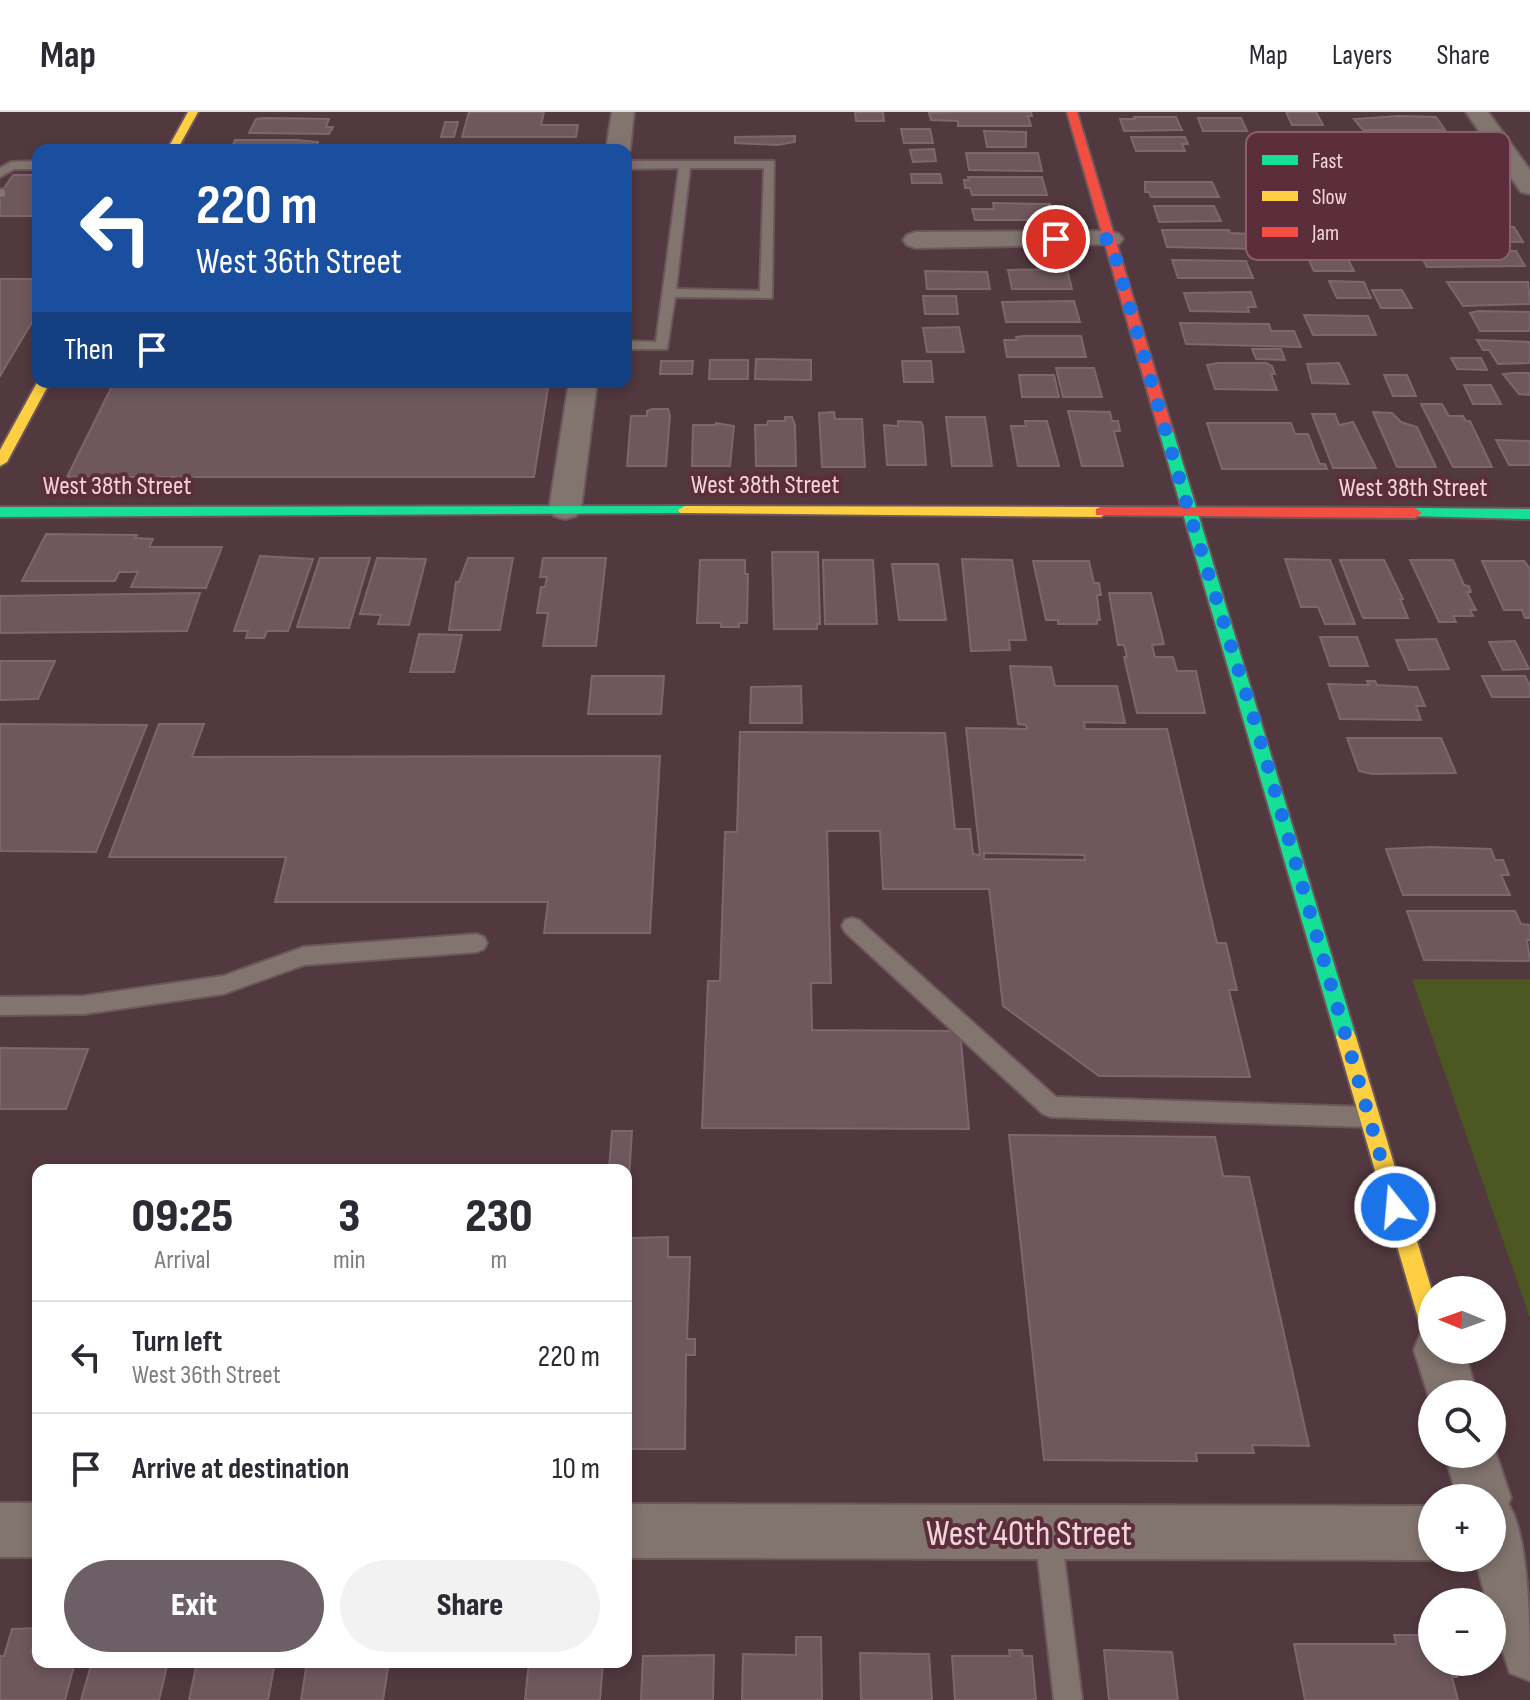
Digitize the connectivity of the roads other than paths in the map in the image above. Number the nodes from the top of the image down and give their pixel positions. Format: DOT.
graph roads {
  1 [pos="193,112"];
  2 [pos="623,112"];
  3 [pos="1072,112"];
  4 [pos="1477,112"];
  5 [pos="1491,132"];
  6 [pos="175,144"];
  7 [pos="619,144"];
  8 [pos="1510,159"];
  9 [pos="685,164"];
  10 [pos="32,165"];
  11 [pos="632,165"];
  12 [pos="0,173"];
  13 [pos="1530,187"];
  14 [pos="1110,239"];
  15 [pos="916,240"];
  16 [pos="668,293"];
  17 [pos="632,345"];
  18 [pos="41,388"];
  19 [pos="582,388"];
  20 [pos="0,462"];
  21 [pos="565,509"];
  22 [pos="0,512"];
  23 [pos="1189,512"];
  24 [pos="1530,514"];
  25 [pos="852,926"];
  26 [pos="477,943"];
  27 [pos="0,1006"];
  28 [pos="1367,1117"];
  29 [pos="1418,1283"];
  30 [pos="0,1530"];
  31 [pos="32,1530"];
  32 [pos="632,1531"];
  33 [pos="1048,1532"];
  34 [pos="1418,1533"];
  35 [pos="1506,1572"];
  36 [pos="1530,1653"];
  37 [pos="1068,1700"];
  1 -- 6 [label="street"];
  2 -- 7 [label="street"];
  3 -- 14 [label="street"];
  4 -- 5 [label="street"];
  8 -- 13 [label="street"];
  9 -- 11 [label="lane"];
  9 -- 16 [label="lane"];
  9 -- 16 [label="lane"];
  10 -- 12 [label="lane"];
  14 -- 15 [label="street"];
  14 -- 23 [label="street"];
  16 -- 17 [label="lane"];
  18 -- 20 [label="street"];
  19 -- 21 [label="street"];
  21 -- 22 [label="street, West 38th Street"];
  21 -- 23 [label="street, West 38th Street"];
  23 -- 24 [label="street, West 38th Street"];
  23 -- 28 [label="street"];
  25 -- 28 [label="lane"];
  26 -- 27 [label="lane"];
  28 -- 29 [label="street"];
  30 -- 31 [label="street"];
  32 -- 33 [label="street, West 40th Street"];
  33 -- 34 [label="street, West 40th Street"];
  33 -- 37 [label="lane"];
  35 -- 36 [label="street"];
}
